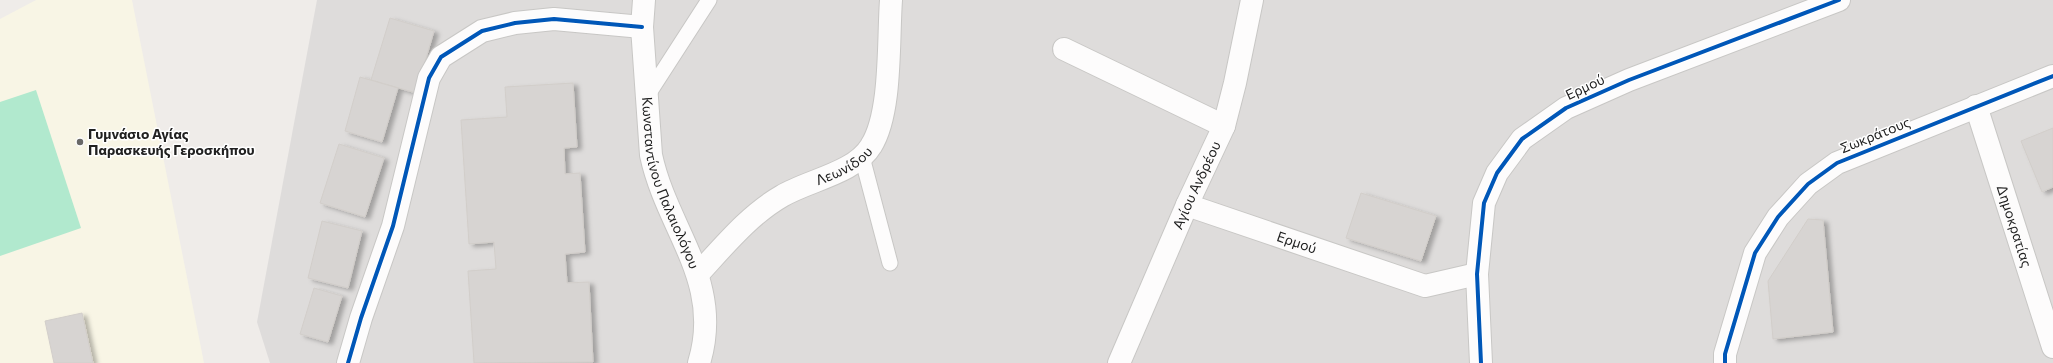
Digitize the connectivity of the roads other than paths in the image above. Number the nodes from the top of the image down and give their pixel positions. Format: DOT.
graph roads {
  1 [pos="644,0"];
  2 [pos="709,0"];
  3 [pos="891,0"];
  4 [pos="1252,0"];
  5 [pos="1839,0"];
  6 [pos="642,27"];
  7 [pos="1064,49"];
  8 [pos="2053,76"];
  9 [pos="647,96"];
  10 [pos="1976,106"];
  11 [pos="1224,126"];
  12 [pos="862,157"];
  13 [pos="1187,205"];
  14 [pos="890,263"];
  15 [pos="698,274"];
  16 [pos="1477,274"];
  17 [pos="2053,347"];
  18 [pos="348,363"];
  19 [pos="699,363"];
  20 [pos="1119,363"];
  21 [pos="1481,363"];
  22 [pos="1725,363"];
  1 -- 6 [label="street, Κωνσταντίνου Παλαιολόγου"];
  2 -- 9 [label="lane"];
  3 -- 12 [label="street, Λεωνίδου"];
  4 -- 11 [label="street, Αγίου Ανδρέου"];
  5 -- 16 [label="street, Ερμού"];
  6 -- 9 [label="street, Κωνσταντίνου Παλαιολόγου"];
  6 -- 18 [label="street"];
  7 -- 11 [label="street"];
  8 -- 10 [label="street, Σωκράτους"];
  9 -- 15 [label="street, Κωνσταντίνου Παλαιολόγου"];
  10 -- 17 [label="street, Δημοκρατίας"];
  10 -- 22 [label="street, Σωκράτους"];
  11 -- 13 [label="street, Αγίου Ανδρέου"];
  12 -- 14 [label="lane"];
  12 -- 15 [label="street, Λεωνίδου"];
  13 -- 16 [label="street, Ερμού"];
  13 -- 20 [label="street, Αγίου Ανδρέου"];
  15 -- 19 [label="street, Κωνσταντίνου Παλαιολόγου"];
  16 -- 21 [label="street, Ερμού"];
}
